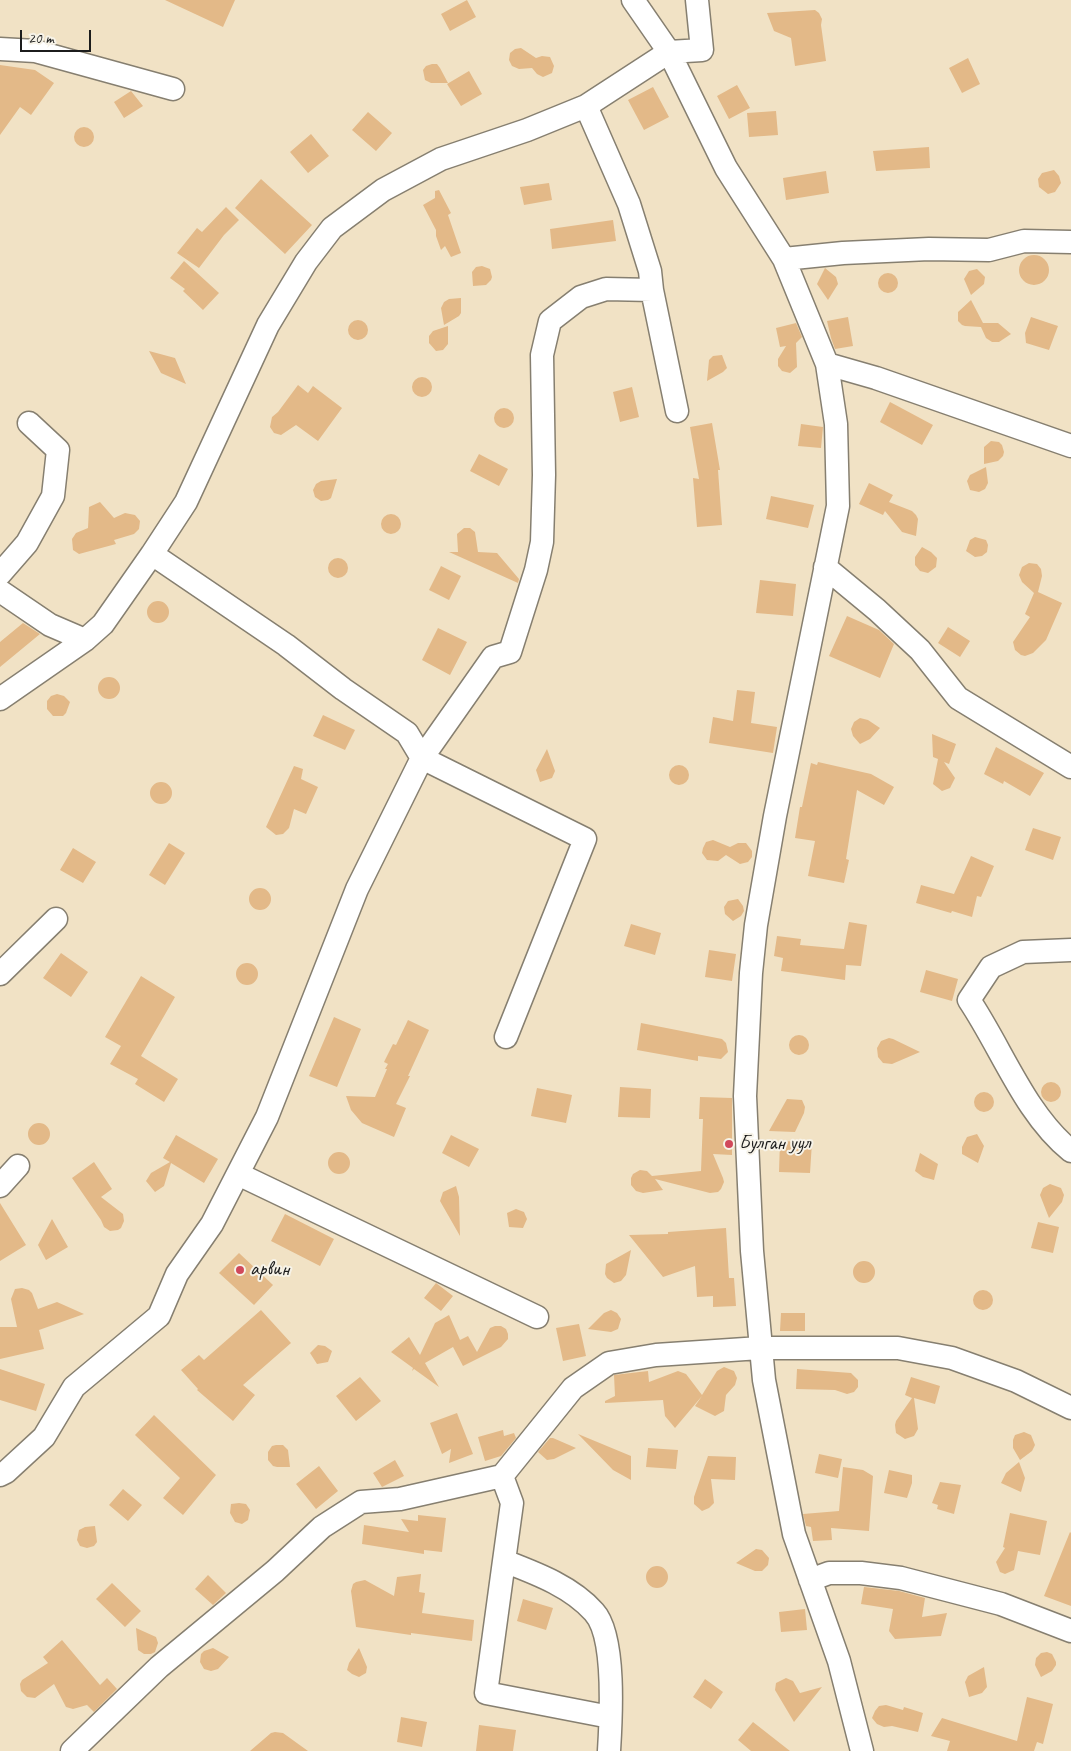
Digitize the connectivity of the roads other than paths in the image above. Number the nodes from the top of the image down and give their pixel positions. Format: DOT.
graph roads {
  1 [pos="633,0"];
  2 [pos="697,0"];
  3 [pos="0,49"];
  4 [pos="669,52"];
  5 [pos="173,89"];
  6 [pos="586,106"];
  7 [pos="1071,242"];
  8 [pos="784,259"];
  9 [pos="652,290"];
  10 [pos="827,364"];
  11 [pos="677,411"];
  12 [pos="29,423"];
  13 [pos="1071,446"];
  14 [pos="152,554"];
  15 [pos="825,567"];
  16 [pos="0,574"];
  17 [pos="0,591"];
  18 [pos="86,640"];
  19 [pos="0,700"];
  20 [pos="422,758"];
  21 [pos="1071,767"];
  22 [pos="56,920"];
  23 [pos="1071,950"];
  24 [pos="0,974"];
  25 [pos="506,1037"];
  26 [pos="1071,1151"];
  27 [pos="18,1166"];
  28 [pos="238,1174"];
  29 [pos="0,1186"];
  30 [pos="537,1317"];
  31 [pos="760,1348"];
  32 [pos="1071,1408"];
  33 [pos="0,1475"];
  34 [pos="502,1476"];
  35 [pos="504,1561"];
  36 [pos="810,1580"];
  37 [pos="1071,1631"];
  38 [pos="610,1717"];
  39 [pos="72,1751"];
  40 [pos="609,1751"];
  41 [pos="862,1751"];
  1 -- 4 [label="street"];
  2 -- 4 [label="street"];
  3 -- 5 [label="street"];
  4 -- 6 [label="street"];
  4 -- 8 [label="street"];
  6 -- 9 [label="street"];
  6 -- 14 [label="street"];
  7 -- 8 [label="street"];
  8 -- 10 [label="street"];
  9 -- 11 [label="street"];
  9 -- 20 [label="street"];
  10 -- 13 [label="street"];
  10 -- 15 [label="street"];
  12 -- 16 [label="street"];
  14 -- 18 [label="street"];
  14 -- 20 [label="street"];
  15 -- 21 [label="street"];
  15 -- 31 [label="street"];
  17 -- 18 [label="street"];
  18 -- 19 [label="street"];
  20 -- 25 [label="street"];
  20 -- 28 [label="street"];
  22 -- 24 [label="street"];
  23 -- 26 [label="street"];
  27 -- 29 [label="street"];
  28 -- 30 [label="street"];
  28 -- 33 [label="street"];
  31 -- 32 [label="street"];
  31 -- 34 [label="street"];
  31 -- 36 [label="street"];
  34 -- 35 [label="street"];
  34 -- 39 [label="street"];
  35 -- 38 [label="street"];
  35 -- 38 [label="street"];
  36 -- 37 [label="street"];
  36 -- 41 [label="street"];
  38 -- 40 [label="street"];
}
